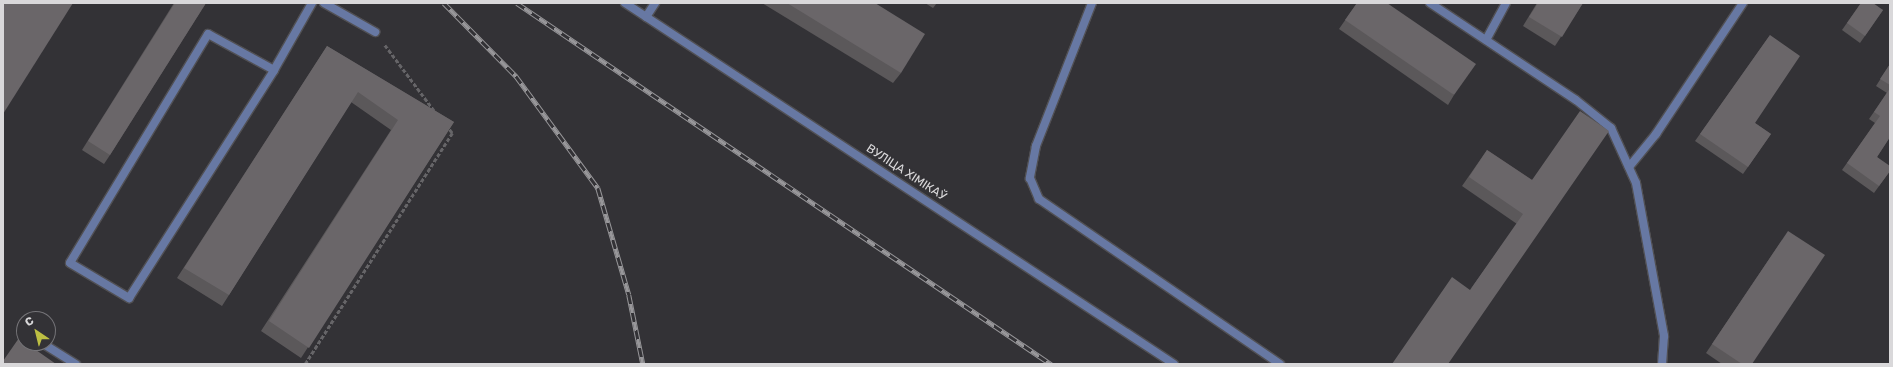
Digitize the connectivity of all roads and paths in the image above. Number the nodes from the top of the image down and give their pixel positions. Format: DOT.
graph roads {
  1 [pos="312,3"];
  2 [pos="324,3"];
  3 [pos="625,3"];
  4 [pos="655,3"];
  5 [pos="1092,3"];
  6 [pos="1430,3"];
  7 [pos="1506,3"];
  8 [pos="1743,3"];
  9 [pos="646,17"];
  10 [pos="375,32"];
  11 [pos="1486,40"];
  12 [pos="274,70"];
  13 [pos="1629,167"];
  14 [pos="55,351"];
  15 [pos="76,364"];
  16 [pos="305,364"];
  17 [pos="1174,364"];
  18 [pos="1280,364"];
  19 [pos="1662,364"];
  1 -- 12 [label="street"];
  2 -- 10 [label="street"];
  3 -- 9 [label="street, ВУЛІЦА ХІМІКАЎ"];
  4 -- 9 [label="street"];
  5 -- 18 [label="street"];
  6 -- 11 [label="street"];
  7 -- 11 [label="street"];
  8 -- 13 [label="street"];
  9 -- 17 [label="street, ВУЛІЦА ХІМІКАЎ"];
  10 -- 16 [label="path"];
  11 -- 13 [label="street"];
  12 -- 12 [label="street"];
  13 -- 19 [label="street"];
  14 -- 15 [label="street"];
}
